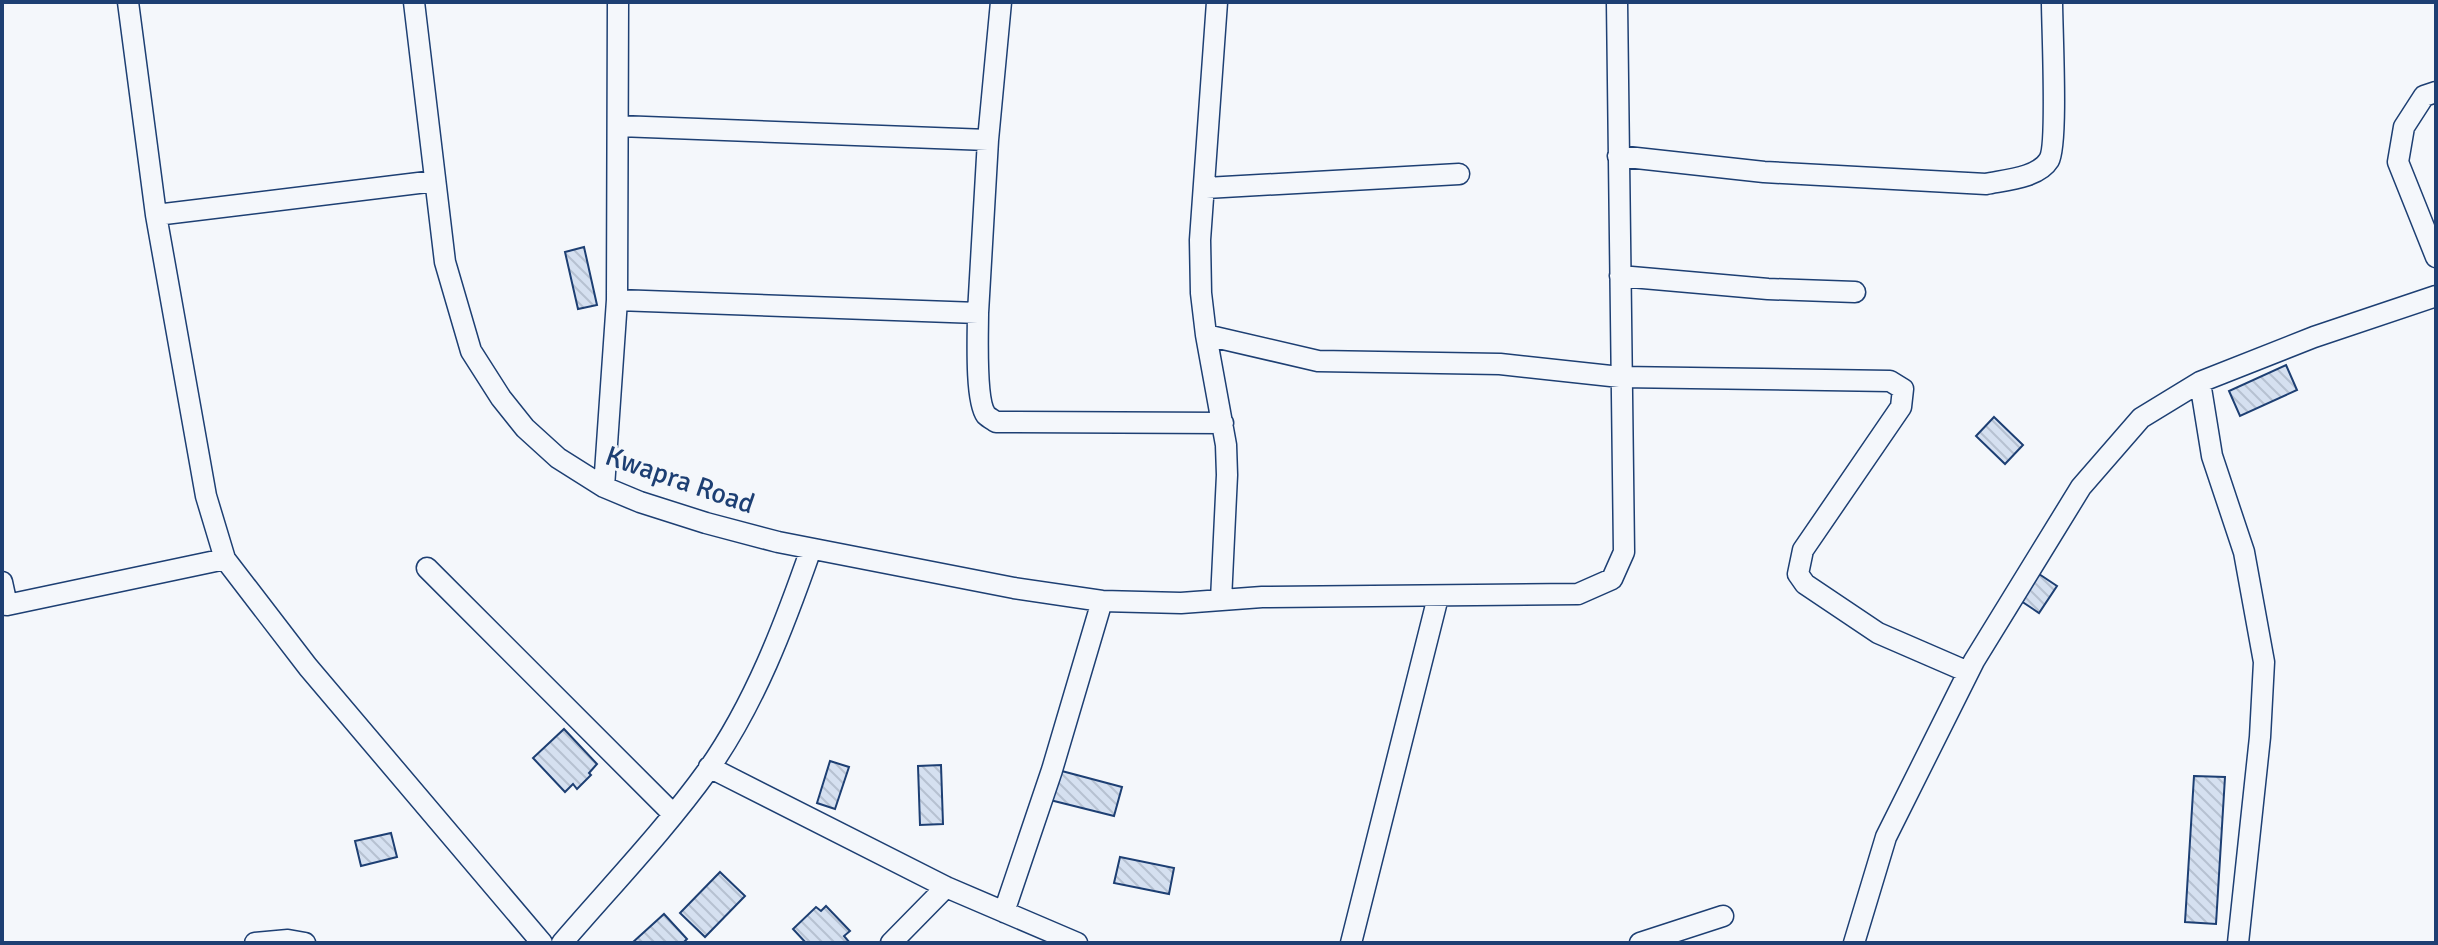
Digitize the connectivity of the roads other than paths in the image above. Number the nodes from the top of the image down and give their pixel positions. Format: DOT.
graph roads {
  1 [pos="128,2"];
  2 [pos="414,2"];
  3 [pos="618,2"];
  4 [pos="1001,2"];
  5 [pos="1217,2"];
  6 [pos="1617,2"];
  7 [pos="2052,2"];
  8 [pos="2436,92"];
  9 [pos="619,126"];
  10 [pos="988,140"];
  11 [pos="1618,156"];
  12 [pos="1459,174"];
  13 [pos="435,181"];
  14 [pos="1206,188"];
  15 [pos="156,215"];
  16 [pos="2436,257"];
  17 [pos="1620,276"];
  18 [pos="1855,292"];
  19 [pos="2436,296"];
  20 [pos="617,300"];
  21 [pos="978,313"];
  22 [pos="1206,335"];
  23 [pos="1620,377"];
  24 [pos="2200,382"];
  25 [pos="1223,423"];
  26 [pos="604,487"];
  27 [pos="811,549"];
  28 [pos="225,559"];
  29 [pos="427,568"];
  30 [pos="2,582"];
  31 [pos="1438,597"];
  32 [pos="1221,600"];
  33 [pos="1102,601"];
  34 [pos="4,606"];
  35 [pos="1968,672"];
  36 [pos="709,767"];
  37 [pos="672,813"];
  38 [pos="946,887"];
  39 [pos="1004,912"];
  40 [pos="1723,916"];
  41 [pos="255,943"];
  42 [pos="305,943"];
  43 [pos="542,943"];
  44 [pos="562,943"];
  45 [pos="891,943"];
  46 [pos="1077,943"];
  47 [pos="1351,943"];
  48 [pos="1640,943"];
  49 [pos="1854,943"];
  50 [pos="2238,943"];
  1 -- 15 [label="street"];
  2 -- 13 [label="street, Kwapra Road"];
  3 -- 9 [label="street"];
  4 -- 10 [label="street"];
  5 -- 14 [label="street"];
  6 -- 11 [label="street, Kwapra Road"];
  7 -- 11 [label="street"];
  8 -- 16 [label="street"];
  9 -- 10 [label="street"];
  9 -- 20 [label="street"];
  10 -- 21 [label="street"];
  11 -- 17 [label="street, Kwapra Road"];
  12 -- 14 [label="street"];
  13 -- 15 [label="street"];
  13 -- 26 [label="street, Kwapra Road"];
  14 -- 22 [label="street"];
  15 -- 28 [label="street"];
  17 -- 18 [label="street"];
  17 -- 23 [label="street, Kwapra Road"];
  19 -- 24 [label="street"];
  20 -- 21 [label="street"];
  20 -- 26 [label="street"];
  21 -- 25 [label="street"];
  22 -- 23 [label="street"];
  22 -- 25 [label="street"];
  23 -- 31 [label="street, Kwapra Road"];
  23 -- 35 [label="street"];
  24 -- 35 [label="street"];
  24 -- 50 [label="street"];
  25 -- 32 [label="street"];
  26 -- 27 [label="street, Kwapra Road"];
  27 -- 33 [label="street, Kwapra Road"];
  27 -- 36 [label="street"];
  28 -- 34 [label="street"];
  28 -- 43 [label="street"];
  29 -- 37 [label="street"];
  30 -- 34 [label="street"];
  31 -- 32 [label="street, Kwapra Road"];
  31 -- 47 [label="street"];
  32 -- 33 [label="street, Kwapra Road"];
  33 -- 39 [label="street"];
  35 -- 49 [label="street"];
  36 -- 37 [label="street"];
  36 -- 38 [label="street"];
  37 -- 44 [label="street"];
  38 -- 39 [label="street"];
  38 -- 45 [label="street"];
  39 -- 46 [label="street"];
  40 -- 48 [label="street"];
  41 -- 42 [label="street"];
}
